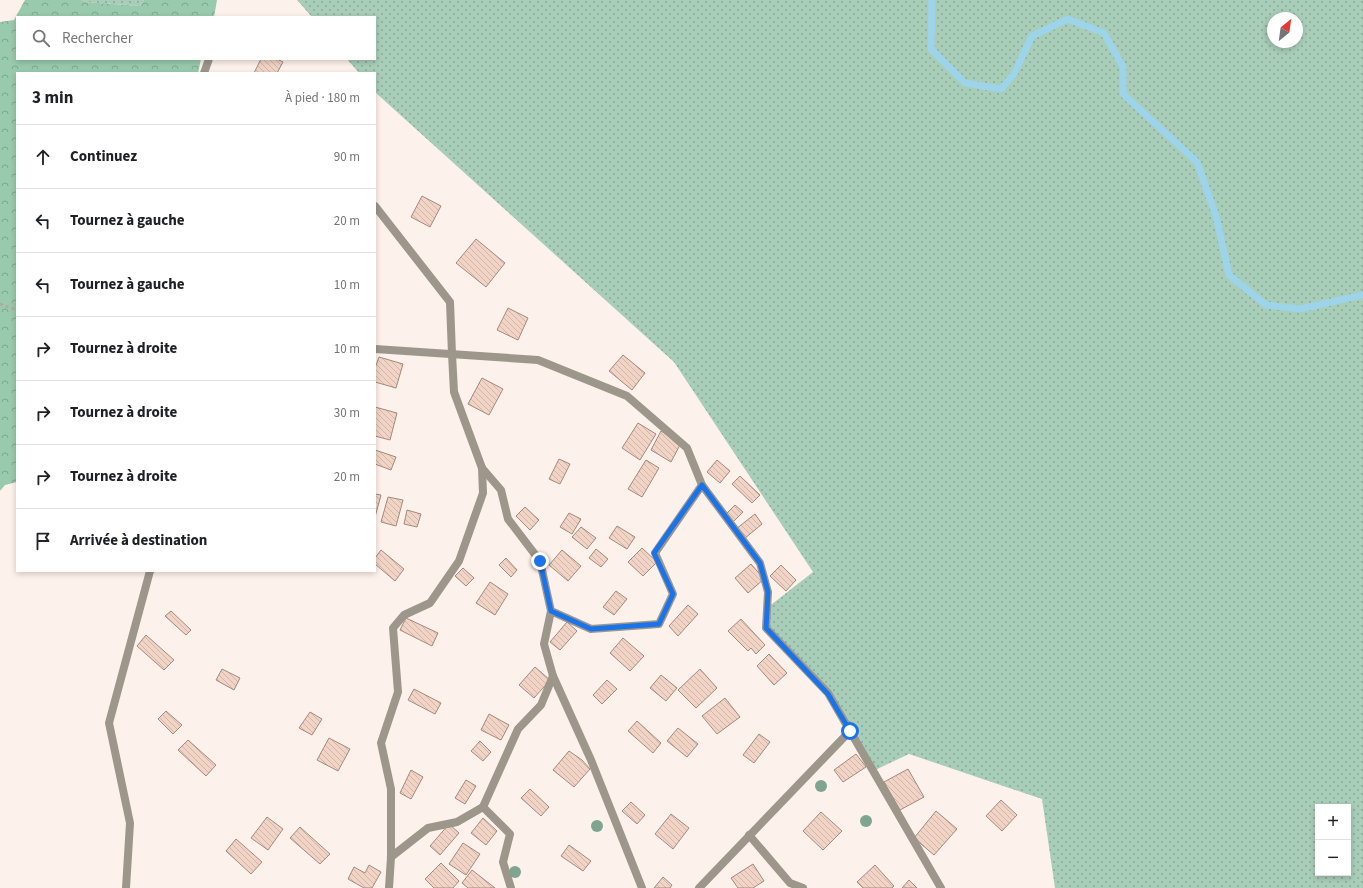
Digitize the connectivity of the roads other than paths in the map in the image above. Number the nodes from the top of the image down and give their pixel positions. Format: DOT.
graph roads {
  1 [pos="209,60"];
  2 [pos="204,72"];
  3 [pos="376,207"];
  4 [pos="376,348"];
  5 [pos="452,354"];
  6 [pos="482,468"];
  7 [pos="702,485"];
  8 [pos="150,572"];
  9 [pos="551,611"];
  10 [pos="553,676"];
  11 [pos="850,731"];
  12 [pos="483,807"];
  13 [pos="749,835"];
  14 [pos="391,857"];
  15 [pos="126,888"];
  16 [pos="389,888"];
  17 [pos="511,888"];
  18 [pos="642,888"];
  19 [pos="699,888"];
  20 [pos="803,888"];
  21 [pos="941,888"];
  1 -- 2 [label="street"];
  3 -- 5 [label="street"];
  4 -- 5 [label="street"];
  5 -- 6 [label="street"];
  5 -- 7 [label="street"];
  6 -- 9 [label="street"];
  6 -- 14 [label="street"];
  7 -- 9 [label="street"];
  7 -- 11 [label="street"];
  8 -- 15 [label="street"];
  9 -- 10 [label="street"];
  10 -- 12 [label="street"];
  10 -- 18 [label="street"];
  11 -- 13 [label="street"];
  11 -- 21 [label="street"];
  12 -- 14 [label="street"];
  12 -- 17 [label="street"];
  13 -- 19 [label="street"];
  13 -- 20 [label="street"];
  14 -- 16 [label="street"];
}
